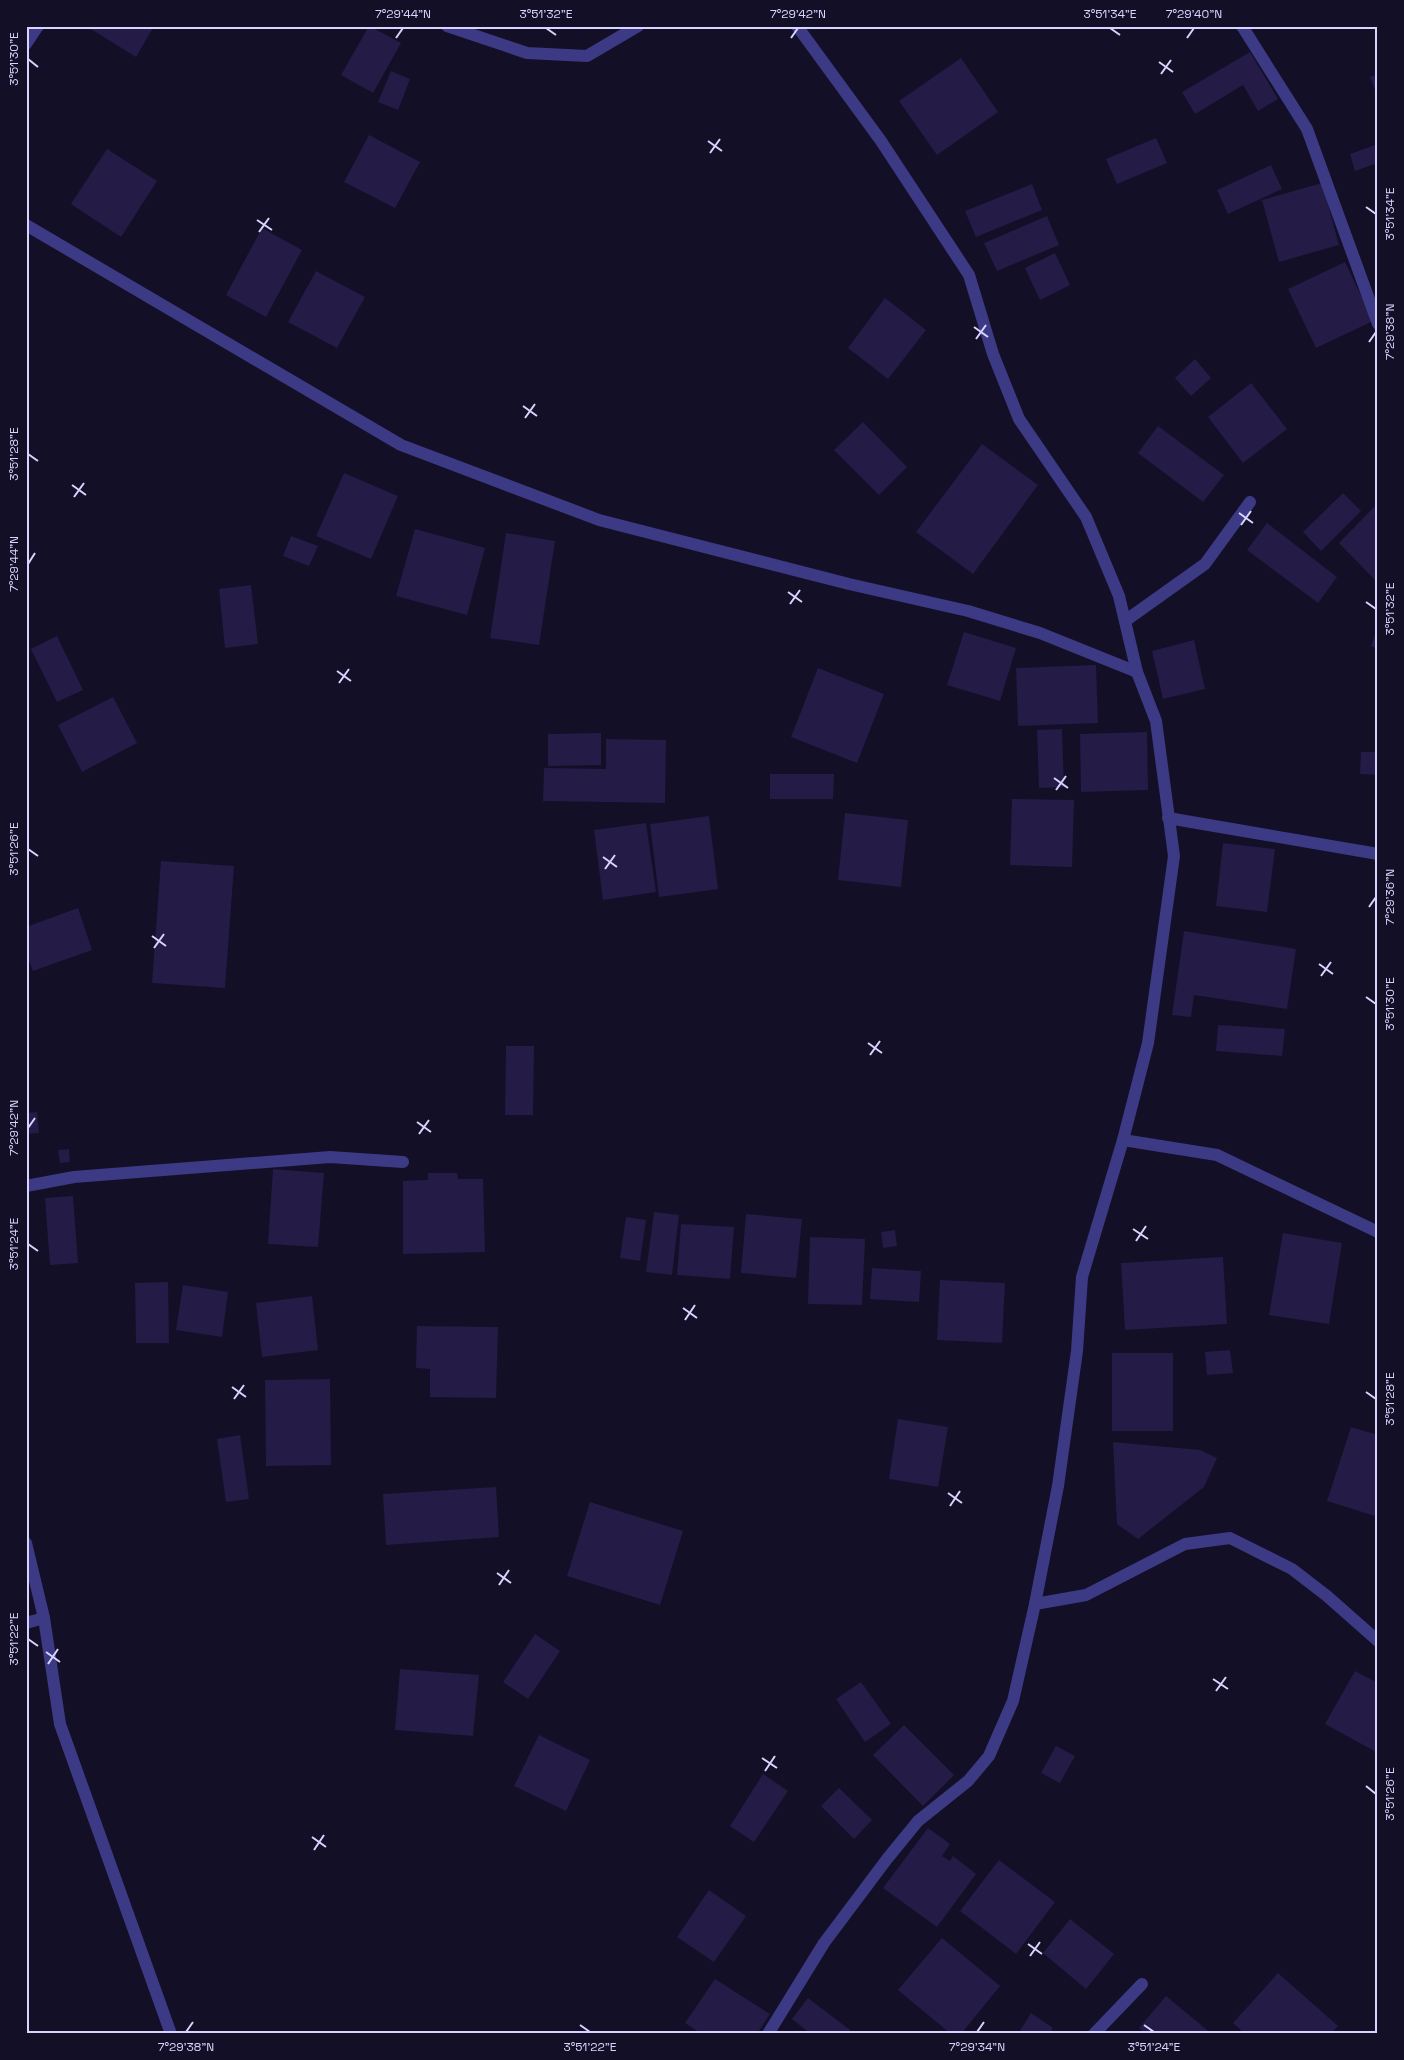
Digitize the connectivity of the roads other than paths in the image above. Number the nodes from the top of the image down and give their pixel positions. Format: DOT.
graph roads {
  1 [pos="38,26"];
  2 [pos="447,26"];
  3 [pos="638,26"];
  4 [pos="797,26"];
  5 [pos="1242,26"];
  6 [pos="26,44"];
  7 [pos="26,225"];
  8 [pos="1378,324"];
  9 [pos="1250,502"];
  10 [pos="1125,621"];
  11 [pos="1138,672"];
  12 [pos="1168,818"];
  13 [pos="1378,854"];
  14 [pos="1123,1140"];
  15 [pos="403,1162"];
  16 [pos="26,1186"];
  17 [pos="1378,1232"];
  18 [pos="26,1543"];
  19 [pos="1035,1604"];
  20 [pos="44,1618"];
  21 [pos="26,1622"];
  22 [pos="1378,1641"];
  23 [pos="1142,1984"];
  24 [pos="171,2034"];
  25 [pos="768,2034"];
  26 [pos="1094,2034"];
  1 -- 6 [label="street"];
  2 -- 3 [label="street"];
  4 -- 10 [label="street"];
  5 -- 8 [label="street"];
  7 -- 11 [label="street"];
  9 -- 10 [label="street"];
  10 -- 11 [label="street"];
  11 -- 12 [label="street"];
  12 -- 13 [label="street"];
  12 -- 14 [label="street"];
  14 -- 17 [label="street"];
  14 -- 19 [label="street"];
  15 -- 16 [label="street"];
  18 -- 20 [label="street"];
  19 -- 22 [label="street"];
  19 -- 25 [label="street"];
  20 -- 21 [label="street"];
  20 -- 24 [label="street"];
  23 -- 26 [label="street"];
}
